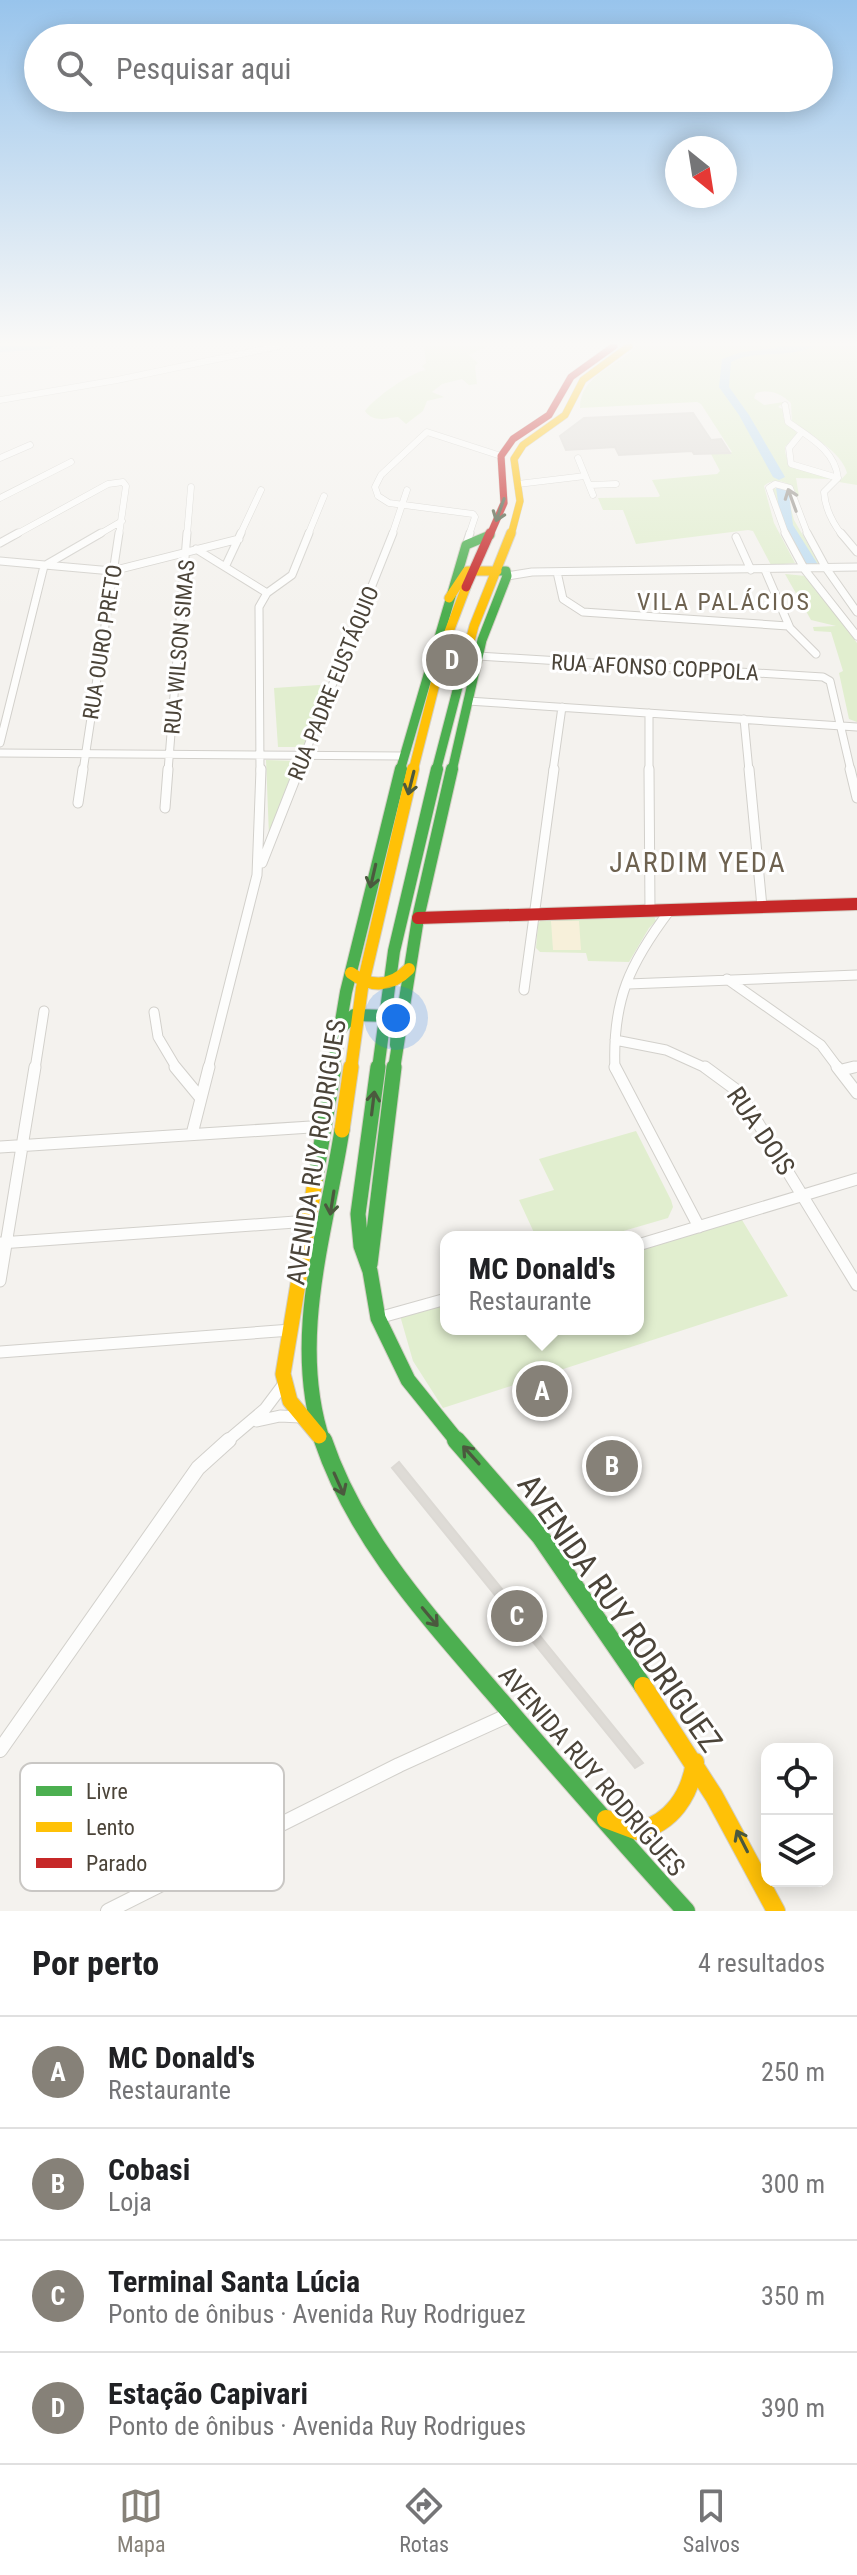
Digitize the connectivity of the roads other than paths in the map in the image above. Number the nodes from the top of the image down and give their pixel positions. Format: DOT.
graph roads {
  1 [pos="424,435"];
  2 [pos="437,435"];
  3 [pos="518,435"];
  4 [pos="539,435"];
  5 [pos="799,435"];
  6 [pos="806,435"];
  7 [pos="30,445"];
  8 [pos="0,446"];
  9 [pos="15,451"];
  10 [pos="501,456"];
  11 [pos="0,458"];
  12 [pos="578,458"];
  13 [pos="71,462"];
  14 [pos="585,476"];
  15 [pos="838,478"];
  16 [pos="518,484"];
  17 [pos="616,484"];
  18 [pos="590,485"];
  19 [pos="191,487"];
  20 [pos="261,490"];
  21 [pos="407,490"];
  22 [pos="593,495"];
  23 [pos="324,496"];
  24 [pos="0,498"];
  25 [pos="404,506"];
  26 [pos="122,521"];
  27 [pos="490,535"];
  28 [pos="736,537"];
  29 [pos="239,539"];
  30 [pos="0,543"];
  31 [pos="466,545"];
  32 [pos="192,550"];
  33 [pos="857,552"];
  34 [pos="0,561"];
  35 [pos="226,565"];
  36 [pos="44,566"];
  37 [pos="857,567"];
  38 [pos="473,570"];
  39 [pos="751,570"];
  40 [pos="765,570"];
  41 [pos="805,570"];
  42 [pos="826,570"];
  43 [pos="112,571"];
  44 [pos="557,572"];
  45 [pos="503,573"];
  46 [pos="267,593"];
  47 [pos="449,598"];
  48 [pos="857,612"];
  49 [pos="788,626"];
  50 [pos="857,636"];
  51 [pos="816,654"];
  52 [pos="478,656"];
  53 [pos="468,701"];
  54 [pos="562,707"];
  55 [pos="649,713"];
  56 [pos="744,719"];
  57 [pos="842,726"];
  58 [pos="857,727"];
  59 [pos="0,743"];
  60 [pos="0,753"];
  61 [pos="83,753"];
  62 [pos="170,753"];
  63 [pos="261,756"];
  64 [pos="304,756"];
  65 [pos="404,756"];
  66 [pos="857,798"];
  67 [pos="78,803"];
  68 [pos="165,808"];
  69 [pos="257,875"];
  70 [pos="857,904"];
  71 [pos="762,907"];
  72 [pos="670,910"];
  73 [pos="650,911"];
  74 [pos="532,914"];
  75 [pos="418,918"];
  76 [pos="409,969"];
  77 [pos="351,973"];
  78 [pos="857,975"];
  79 [pos="727,979"];
  80 [pos="364,983"];
  81 [pos="390,984"];
  82 [pos="628,984"];
  83 [pos="524,990"];
  84 [pos="44,1011"];
  85 [pos="154,1012"];
  86 [pos="361,1012"];
  87 [pos="384,1015"];
  88 [pos="340,1029"];
  89 [pos="615,1040"];
  90 [pos="396,1045"];
  91 [pos="857,1066"];
  92 [pos="842,1070"];
  93 [pos="857,1093"];
  94 [pos="199,1096"];
  95 [pos="326,1126"];
  96 [pos="192,1134"];
  97 [pos="22,1146"];
  98 [pos="0,1147"];
  99 [pos="857,1179"];
  100 [pos="803,1195"];
  101 [pos="309,1221"];
  102 [pos="699,1227"];
  103 [pos="4,1243"];
  104 [pos="644,1243"];
  105 [pos="370,1271"];
  106 [pos="0,1281"];
  107 [pos="857,1285"];
  108 [pos="440,1301"];
  109 [pos="378,1318"];
  110 [pos="291,1330"];
  111 [pos="0,1352"];
  112 [pos="283,1385"];
  113 [pos="300,1417"];
  114 [pos="253,1422"];
  115 [pos="321,1438"];
  116 [pos="511,1714"];
  117 [pos="0,1750"];
  118 [pos="695,1761"];
  119 [pos="598,1816"];
  120 [pos="284,1823"];
  121 [pos="148,1891"];
  122 [pos="108,1911"];
  123 [pos="686,1911"];
  124 [pos="776,1911"];
  1 -- 25 [label="street"];
  2 -- 10 [label="street"];
  3 -- 10 [label="main road"];
  4 -- 16 [label="main road, AVENIDA RUY RODRIGUES"];
  5 -- 15 [label="street"];
  6 -- 15 [label="street"];
  7 -- 9 [label="street"];
  8 -- 9 [label="street"];
  9 -- 11 [label="street"];
  10 -- 27 [label="main road, AVENIDA RUY RODRIGUES, one-way"];
  12 -- 14 [label="street"];
  13 -- 24 [label="street"];
  14 -- 16 [label="street"];
  14 -- 18 [label="street"];
  15 -- 33 [label="street"];
  16 -- 45 [label="main road, AVENIDA RUY RODRIGUES"];
  17 -- 18 [label="street"];
  18 -- 22 [label="street"];
  19 -- 32 [label="street, RUA WILSON SIMAS"];
  20 -- 29 [label="street"];
  21 -- 25 [label="street, RUA PADRE EUSTÁQUIO"];
  23 -- 46 [label="street"];
  25 -- 31 [label="street"];
  25 -- 64 [label="street, RUA PADRE EUSTÁQUIO"];
  26 -- 30 [label="street, RUA OURO PRETO"];
  26 -- 36 [label="street"];
  26 -- 43 [label="street, RUA OURO PRETO"];
  27 -- 31 [label="main road"];
  27 -- 38 [label="main road, AVENIDA RUY RODRIGUES"];
  28 -- 39 [label="street"];
  29 -- 32 [label="street"];
  29 -- 35 [label="street"];
  31 -- 47 [label="main road"];
  32 -- 35 [label="street"];
  32 -- 43 [label="street"];
  32 -- 62 [label="street, RUA WILSON SIMAS"];
  34 -- 36 [label="street"];
  35 -- 46 [label="street"];
  36 -- 43 [label="street"];
  36 -- 59 [label="street"];
  37 -- 42 [label="street"];
  38 -- 45 [label="main road"];
  38 -- 47 [label="main road"];
  38 -- 80 [label="main road, AVENIDA RUY RODRIGUES, one-way"];
  39 -- 40 [label="street"];
  39 -- 44 [label="street"];
  40 -- 41 [label="street"];
  40 -- 49 [label="street"];
  41 -- 42 [label="street"];
  42 -- 41 [label="street, one-way"];
  41 -- 50 [label="street"];
  42 -- 48 [label="street"];
  43 -- 61 [label="street, RUA OURO PRETO"];
  44 -- 45 [label="street"];
  44 -- 49 [label="street"];
  45 -- 52 [label="main road"];
  45 -- 81 [label="main road, AVENIDA RUY RODRIGUES"];
  46 -- 63 [label="street"];
  47 -- 65 [label="main road"];
  49 -- 51 [label="street"];
  52 -- 53 [label="main road"];
  52 -- 57 [label="street, RUA AFONSO COPPOLA"];
  53 -- 54 [label="street"];
  53 -- 75 [label="main road"];
  54 -- 55 [label="street"];
  54 -- 74 [label="street"];
  55 -- 56 [label="street"];
  55 -- 73 [label="street"];
  56 -- 57 [label="street"];
  56 -- 71 [label="street"];
  57 -- 58 [label="street"];
  57 -- 66 [label="street"];
  60 -- 61 [label="street"];
  61 -- 62 [label="street"];
  61 -- 67 [label="street, RUA OURO PRETO"];
  62 -- 63 [label="street"];
  62 -- 68 [label="street, RUA WILSON SIMAS"];
  63 -- 64 [label="street"];
  63 -- 69 [label="street"];
  64 -- 65 [label="street"];
  64 -- 69 [label="street, RUA PADRE EUSTÁQUIO"];
  65 -- 77 [label="main road, one-way"];
  69 -- 94 [label="street"];
  70 -- 71 [label="main road"];
  71 -- 72 [label="main road"];
  72 -- 73 [label="main road"];
  72 -- 82 [label="street"];
  73 -- 74 [label="main road"];
  74 -- 75 [label="main road"];
  74 -- 83 [label="street"];
  75 -- 76 [label="main road"];
  76 -- 81 [label="main road"];
  76 -- 90 [label="main road"];
  77 -- 80 [label="main road"];
  77 -- 88 [label="main road"];
  78 -- 79 [label="street"];
  79 -- 82 [label="street"];
  79 -- 92 [label="street"];
  80 -- 81 [label="main road"];
  80 -- 86 [label="main road, AVENIDA RUY RODRIGUES"];
  81 -- 87 [label="main road, AVENIDA RUY RODRIGUES"];
  82 -- 89 [label="street"];
  84 -- 97 [label="street"];
  85 -- 94 [label="street"];
  86 -- 87 [label="main road"];
  86 -- 88 [label="main road"];
  86 -- 115 [label="main road, AVENIDA RUY RODRIGUES, one-way"];
  87 -- 90 [label="main road"];
  105 -- 87 [label="main road, AVENIDA RUY RODRIGUES, one-way"];
  88 -- 95 [label="main road"];
  89 -- 100 [label="street, RUA DOIS"];
  89 -- 102 [label="street"];
  90 -- 105 [label="main road"];
  91 -- 92 [label="street"];
  92 -- 93 [label="street"];
  94 -- 96 [label="street"];
  95 -- 96 [label="street"];
  95 -- 101 [label="main road"];
  96 -- 97 [label="street"];
  97 -- 98 [label="street"];
  97 -- 103 [label="street"];
  99 -- 100 [label="street"];
  100 -- 102 [label="street"];
  100 -- 107 [label="street, RUA DOIS"];
  101 -- 103 [label="street"];
  101 -- 110 [label="main road"];
  102 -- 104 [label="street"];
  103 -- 106 [label="street"];
  105 -- 109 [label="main road, AVENIDA RUY RODRIGUES"];
  108 -- 109 [label="street"];
  118 -- 109 [label="main road, AVENIDA RUY RODRIGUEZ, one-way"];
  110 -- 111 [label="street"];
  110 -- 112 [label="main road"];
  112 -- 113 [label="main road"];
  112 -- 114 [label="street"];
  113 -- 114 [label="street"];
  113 -- 115 [label="main road"];
  114 -- 117 [label="street"];
  115 -- 116 [label="main road, AVENIDA RUY RODRIGUES, one-way"];
  116 -- 119 [label="main road, AVENIDA RUY RODRIGUES"];
  116 -- 120 [label="street"];
  118 -- 119 [label="main road"];
  124 -- 118 [label="main road, AVENIDA RUY RODRIGUEZ, one-way"];
  119 -- 123 [label="main road, AVENIDA RUY RODRIGUES"];
  121 -- 122 [label="street"];
}
